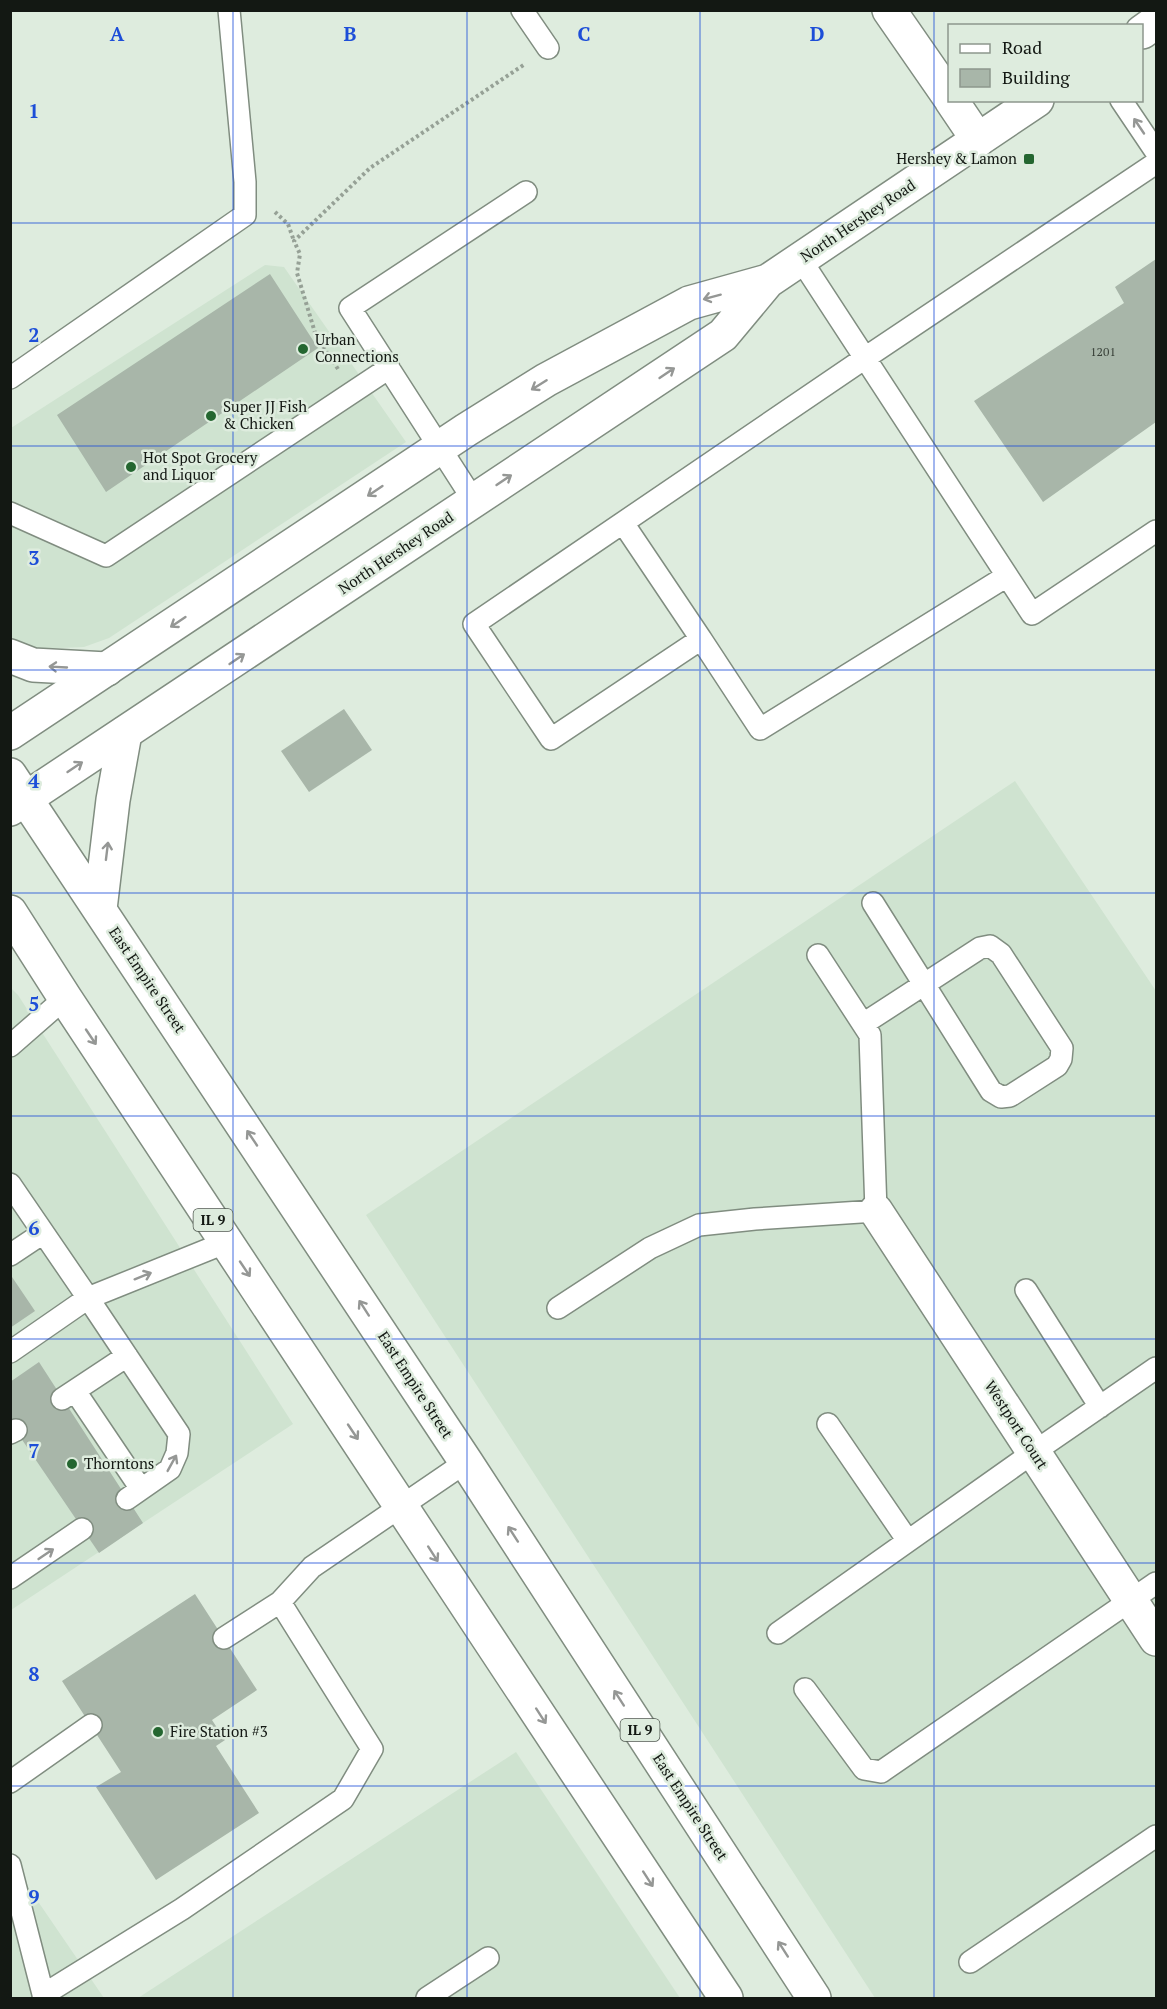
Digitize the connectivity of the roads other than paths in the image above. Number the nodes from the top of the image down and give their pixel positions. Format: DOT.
graph roads {
  1 [pos="230,10"];
  2 [pos="522,10"];
  3 [pos="889,10"];
  4 [pos="1156,22"];
  5 [pos="1143,31"];
  6 [pos="548,48"];
  7 [pos="948,96"];
  8 [pos="952,102"];
  9 [pos="1034,102"];
  10 [pos="1122,102"];
  11 [pos="978,140"];
  12 [pos="1156,152"];
  13 [pos="1156,163"];
  14 [pos="526,192"];
  15 [pos="801,260"];
  16 [pos="768,282"];
  17 [pos="865,358"];
  18 [pos="389,368"];
  19 [pos="10,378"];
  20 [pos="439,448"];
  21 [pos="474,501"];
  22 [pos="10,513"];
  23 [pos="623,523"];
  24 [pos="1156,531"];
  25 [pos="1007,576"];
  26 [pos="701,639"];
  27 [pos="10,656"];
  28 [pos="107,669"];
  29 [pos="10,733"];
  30 [pos="125,733"];
  31 [pos="16,795"];
  32 [pos="873,903"];
  33 [pos="100,909"];
  34 [pos="15,925"];
  35 [pos="818,955"];
  36 [pos="924,984"];
  37 [pos="65,998"];
  38 [pos="863,1024"];
  39 [pos="10,1046"];
  40 [pos="12,1189"];
  41 [pos="876,1211"];
  42 [pos="43,1233"];
  43 [pos="227,1242"];
  44 [pos="10,1256"];
  45 [pos="1026,1290"];
  46 [pos="88,1298"];
  47 [pos="558,1308"];
  48 [pos="10,1352"];
  49 [pos="127,1356"];
  50 [pos="1156,1368"];
  51 [pos="1100,1407"];
  52 [pos="828,1424"];
  53 [pos="1034,1452"];
  54 [pos="466,1462"];
  55 [pos="401,1505"];
  56 [pos="82,1529"];
  57 [pos="908,1541"];
  58 [pos="10,1578"];
  59 [pos="1144,1591"];
  60 [pos="280,1602"];
  61 [pos="778,1633"];
  62 [pos="224,1638"];
  63 [pos="1156,1639"];
  64 [pos="805,1689"];
  65 [pos="91,1725"];
  66 [pos="10,1782"];
  67 [pos="1156,1836"];
  68 [pos="10,1865"];
  69 [pos="488,1958"];
  70 [pos="970,1962"];
  71 [pos="44,1997"];
  72 [pos="427,1998"];
  73 [pos="726,1998"];
  74 [pos="814,1998"];
  1 -- 19 [label="lane"];
  2 -- 6 [label="lane"];
  3 -- 7 [label="main road"];
  4 -- 5 [label="main road"];
  8 -- 11 [label="main road"];
  9 -- 11 [label="main road, North Hershey Road"];
  12 -- 10 [label="lane, one-way"];
  11 -- 15 [label="main road, North Hershey Road"];
  13 -- 17 [label="lane"];
  14 -- 18 [label="lane"];
  15 -- 16 [label="main road, North Hershey Road"];
  15 -- 17 [label="lane"];
  16 -- 20 [label="main road, North Hershey Road, one-way"];
  21 -- 16 [label="main road, North Hershey Road, one-way"];
  17 -- 23 [label="lane"];
  17 -- 25 [label="lane"];
  18 -- 20 [label="lane"];
  18 -- 22 [label="lane"];
  20 -- 21 [label="lane"];
  20 -- 28 [label="main road, North Hershey Road, one-way"];
  30 -- 21 [label="main road, North Hershey Road, one-way"];
  23 -- 26 [label="lane"];
  23 -- 26 [label="lane"];
  24 -- 25 [label="lane"];
  25 -- 26 [label="lane"];
  28 -- 27 [label="main road, one-way"];
  28 -- 29 [label="main road, North Hershey Road"];
  31 -- 30 [label="main road, North Hershey Road, one-way"];
  33 -- 30 [label="main road, one-way"];
  31 -- 33 [label="main road, East Empire Street / IL 9"];
  32 -- 36 [label="lane"];
  54 -- 33 [label="main road, East Empire Street / IL 9, one-way"];
  34 -- 37 [label="main road, IL 9"];
  35 -- 38 [label="lane"];
  36 -- 36 [label="lane"];
  36 -- 38 [label="lane"];
  37 -- 39 [label="lane"];
  37 -- 43 [label="main road, IL 9, one-way"];
  38 -- 41 [label="lane"];
  40 -- 42 [label="lane"];
  41 -- 47 [label="lane"];
  41 -- 53 [label="main road, Westport Court"];
  42 -- 44 [label="lane"];
  42 -- 46 [label="lane"];
  46 -- 43 [label="lane, one-way"];
  43 -- 55 [label="main road, IL 9, one-way"];
  45 -- 51 [label="lane"];
  46 -- 48 [label="lane"];
  46 -- 49 [label="lane"];
  49 -- 49 [label="lane, one-way"];
  50 -- 51 [label="lane"];
  51 -- 53 [label="lane"];
  52 -- 57 [label="lane"];
  53 -- 57 [label="lane"];
  53 -- 59 [label="main road, Westport Court"];
  54 -- 55 [label="lane"];
  74 -- 54 [label="main road, East Empire Street / IL 9, one-way"];
  55 -- 60 [label="lane"];
  55 -- 73 [label="main road, IL 9, one-way"];
  58 -- 56 [label="lane, one-way"];
  57 -- 61 [label="lane"];
  59 -- 63 [label="main road, Westport Court"];
  59 -- 64 [label="lane"];
  60 -- 62 [label="lane"];
  60 -- 71 [label="lane"];
  65 -- 66 [label="lane"];
  67 -- 70 [label="lane"];
  68 -- 71 [label="lane"];
  69 -- 72 [label="lane"];
}
